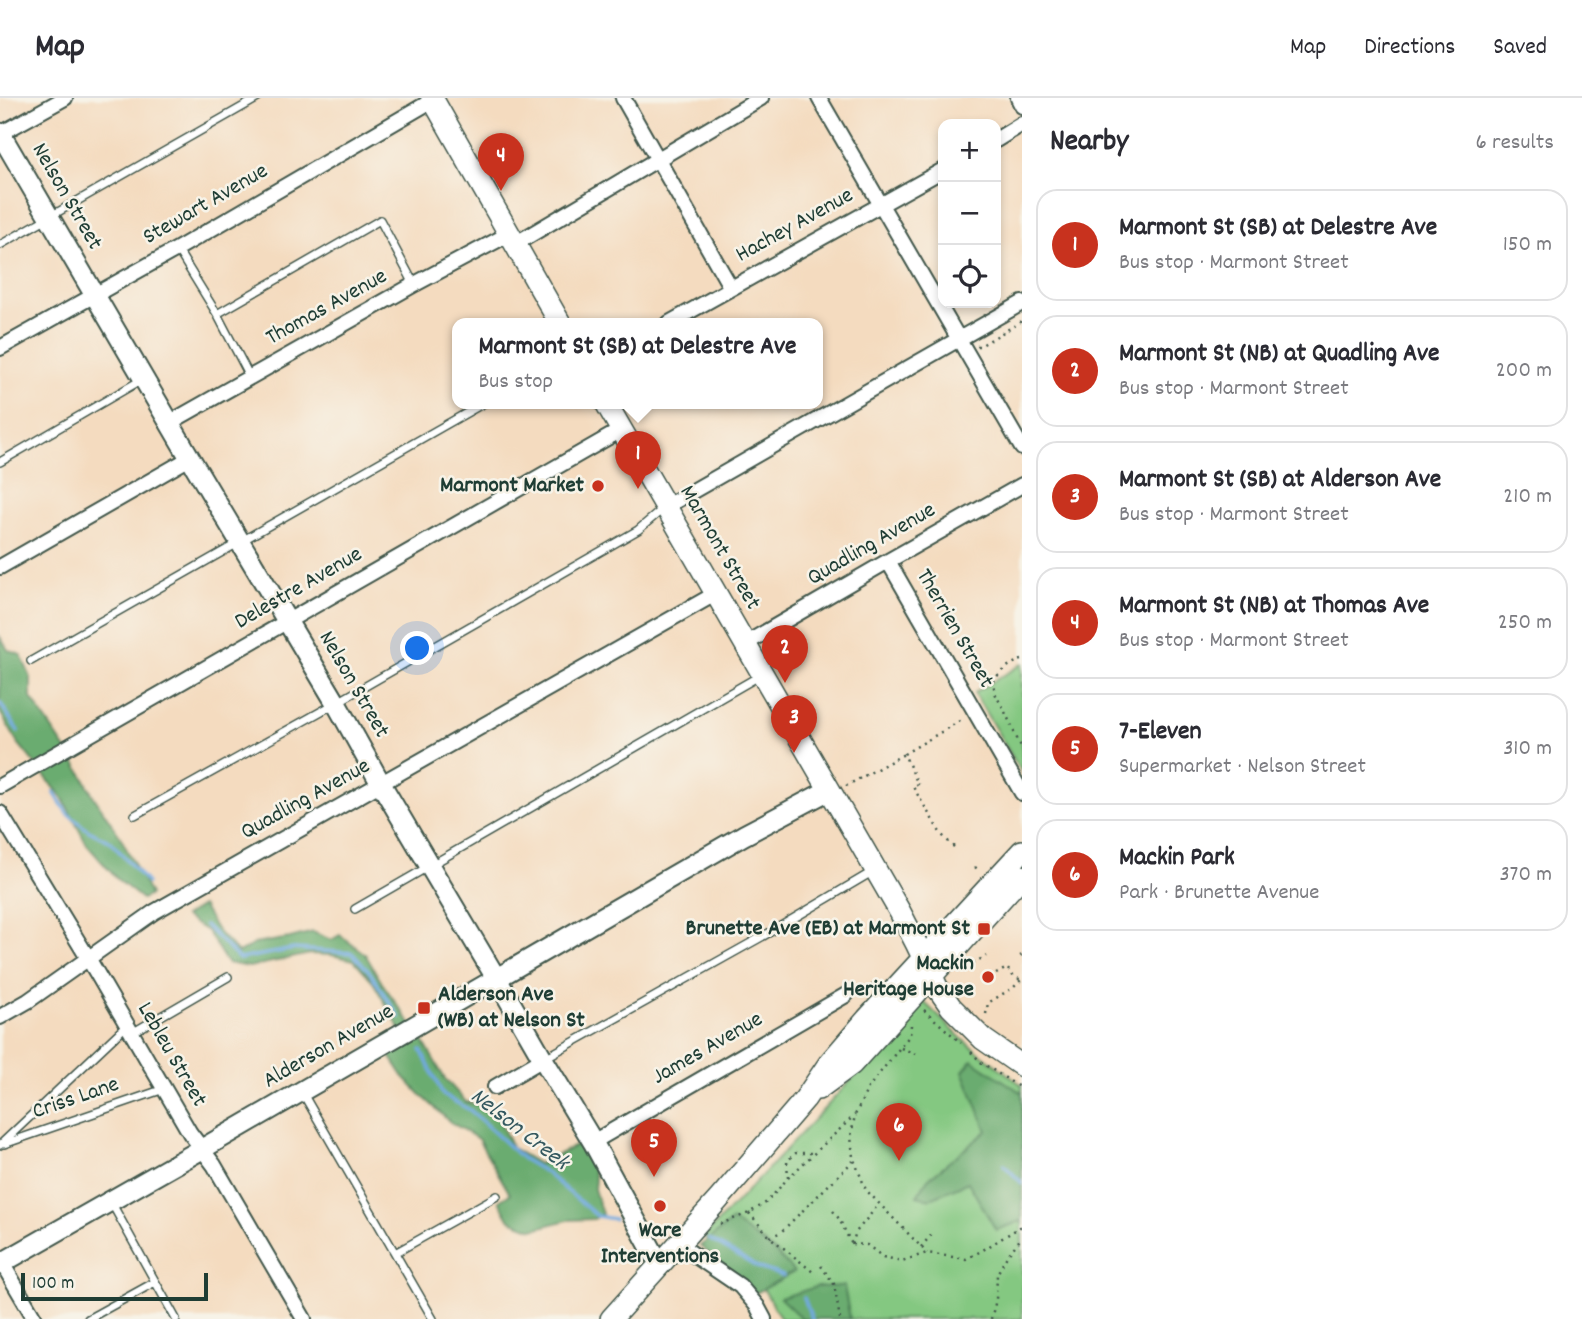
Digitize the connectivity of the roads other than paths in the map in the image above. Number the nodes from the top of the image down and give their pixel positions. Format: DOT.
graph roads {
  1 [pos="65,98"];
  2 [pos="258,98"];
  3 [pos="623,98"];
  4 [pos="761,98"];
  5 [pos="819,98"];
  6 [pos="1018,98"];
  7 [pos="433,99"];
  8 [pos="1022,106"];
  9 [pos="1022,124"];
  10 [pos="0,134"];
  11 [pos="1001,137"];
  12 [pos="658,159"];
  13 [pos="938,173"];
  14 [pos="881,204"];
  15 [pos="49,217"];
  16 [pos="512,239"];
  17 [pos="0,245"];
  18 [pos="177,249"];
  19 [pos="415,285"];
  20 [pos="731,288"];
  21 [pos="94,295"];
  22 [pos="1022,303"];
  23 [pos="216,314"];
  24 [pos="557,318"];
  25 [pos="678,318"];
  26 [pos="959,339"];
  27 [pos="0,348"];
  28 [pos="250,377"];
  29 [pos="143,378"];
  30 [pos="474,409"];
  31 [pos="609,409"];
  32 [pos="169,423"];
  33 [pos="621,430"];
  34 [pos="1022,448"];
  35 [pos="190,458"];
  36 [pos="0,462"];
  37 [pos="1022,485"];
  38 [pos="665,507"];
  39 [pos="241,542"];
  40 [pos="888,561"];
  41 [pos="0,567"];
  42 [pos="715,594"];
  43 [pos="288,621"];
  44 [pos="745,644"];
  45 [pos="31,661"];
  46 [pos="762,674"];
  47 [pos="336,703"];
  48 [pos="381,784"];
  49 [pos="0,786"];
  50 [pos="837,788"];
  51 [pos="1022,793"];
  52 [pos="0,813"];
  53 [pos="135,815"];
  54 [pos="1022,851"];
  55 [pos="430,865"];
  56 [pos="876,870"];
  57 [pos="1022,876"];
  58 [pos="355,909"];
  59 [pos="88,958"];
  60 [pos="927,966"];
  61 [pos="228,977"];
  62 [pos="496,978"];
  63 [pos="846,995"];
  64 [pos="0,1017"];
  65 [pos="130,1029"];
  66 [pos="543,1059"];
  67 [pos="1022,1066"];
  68 [pos="495,1087"];
  69 [pos="164,1089"];
  70 [pos="302,1091"];
  71 [pos="593,1142"];
  72 [pos="0,1145"];
  73 [pos="202,1149"];
  74 [pos="497,1196"];
  75 [pos="110,1202"];
  76 [pos="678,1244"];
  77 [pos="395,1253"];
  78 [pos="1,1264"];
  79 [pos="660,1265"];
  80 [pos="155,1282"];
  81 [pos="35,1319"];
  82 [pos="88,1319"];
  83 [pos="176,1319"];
  84 [pos="304,1319"];
  85 [pos="433,1319"];
  86 [pos="611,1319"];
  87 [pos="764,1319"];
  1 -- 10 [label="street"];
  2 -- 15 [label="lane"];
  3 -- 12 [label="street"];
  4 -- 12 [label="street, Thomas Avenue"];
  5 -- 14 [label="street"];
  6 -- 8 [label="street"];
  7 -- 16 [label="main road"];
  7 -- 18 [label="street, Stewart Avenue"];
  9 -- 11 [label="street"];
  10 -- 15 [label="street, Nelson Street"];
  12 -- 16 [label="street, Thomas Avenue"];
  12 -- 20 [label="street"];
  13 -- 14 [label="street, Hachey Avenue"];
  14 -- 20 [label="street, Hachey Avenue"];
  14 -- 26 [label="street"];
  15 -- 17 [label="lane"];
  15 -- 21 [label="street, Nelson Street"];
  16 -- 19 [label="street, Thomas Avenue"];
  16 -- 24 [label="main road"];
  18 -- 21 [label="street, Stewart Avenue"];
  18 -- 23 [label="lane"];
  19 -- 23 [label="lane"];
  19 -- 28 [label="street, Thomas Avenue"];
  20 -- 25 [label="street, Hachey Avenue"];
  21 -- 27 [label="street, Stewart Avenue"];
  21 -- 29 [label="street, Nelson Street"];
  22 -- 26 [label="street"];
  23 -- 28 [label="lane"];
  26 -- 34 [label="street"];
  26 -- 38 [label="street"];
  28 -- 32 [label="street, Thomas Avenue"];
  29 -- 32 [label="street, Nelson Street"];
  29 -- 36 [label="lane"];
  30 -- 39 [label="lane"];
  31 -- 33 [label="main road, Marmont Street"];
  32 -- 35 [label="street, Nelson Street"];
  33 -- 38 [label="main road, Marmont Street"];
  33 -- 43 [label="street, Delestre Avenue"];
  35 -- 39 [label="street, Nelson Street"];
  35 -- 41 [label="street"];
  37 -- 40 [label="street, Quadling Avenue"];
  38 -- 42 [label="main road, Marmont Street"];
  38 -- 47 [label="lane"];
  39 -- 43 [label="street, Nelson Street"];
  39 -- 45 [label="lane"];
  40 -- 44 [label="street, Quadling Avenue"];
  40 -- 51 [label="street, Therrien Street"];
  42 -- 44 [label="main road, Marmont Street"];
  42 -- 48 [label="street, Quadling Avenue"];
  43 -- 47 [label="street, Nelson Street"];
  43 -- 49 [label="street, Delestre Avenue"];
  44 -- 46 [label="main road, Marmont Street"];
  46 -- 50 [label="main road, Marmont Street"];
  46 -- 55 [label="lane"];
  47 -- 48 [label="street, Nelson Street"];
  47 -- 53 [label="lane"];
  48 -- 55 [label="street, Nelson Street"];
  48 -- 59 [label="street, Quadling Avenue"];
  50 -- 56 [label="main road, Marmont Street"];
  50 -- 62 [label="street, Alderson Avenue"];
  52 -- 59 [label="street, Lebleu Street"];
  54 -- 60 [label="main road"];
  55 -- 58 [label="lane"];
  55 -- 62 [label="street, Nelson Street"];
  56 -- 60 [label="main road, Marmont Street"];
  56 -- 66 [label="lane"];
  57 -- 60 [label="main road"];
  59 -- 64 [label="street, Quadling Avenue"];
  59 -- 65 [label="street, Lebleu Street"];
  60 -- 67 [label="main road, Marmont Street"];
  60 -- 76 [label="main road"];
  61 -- 65 [label="lane"];
  62 -- 66 [label="street, Nelson Street"];
  62 -- 70 [label="street, Alderson Avenue"];
  63 -- 71 [label="street, James Avenue"];
  65 -- 69 [label="street, Lebleu Street"];
  65 -- 72 [label="lane"];
  66 -- 68 [label="street"];
  66 -- 71 [label="street, Nelson Street"];
  69 -- 72 [label="lane, Criss Lane"];
  69 -- 73 [label="street, Lebleu Street"];
  70 -- 73 [label="street, Alderson Avenue"];
  70 -- 77 [label="lane"];
  71 -- 79 [label="street, Nelson Street"];
  73 -- 75 [label="street, Alderson Avenue"];
  73 -- 84 [label="street, Lebleu Street"];
  74 -- 77 [label="lane"];
  75 -- 78 [label="street, Alderson Avenue"];
  75 -- 80 [label="lane"];
  76 -- 79 [label="main road"];
  76 -- 87 [label="street"];
  77 -- 85 [label="lane"];
  78 -- 81 [label="street"];
  79 -- 86 [label="main road"];
  80 -- 82 [label="lane"];
  80 -- 83 [label="lane"];
}
